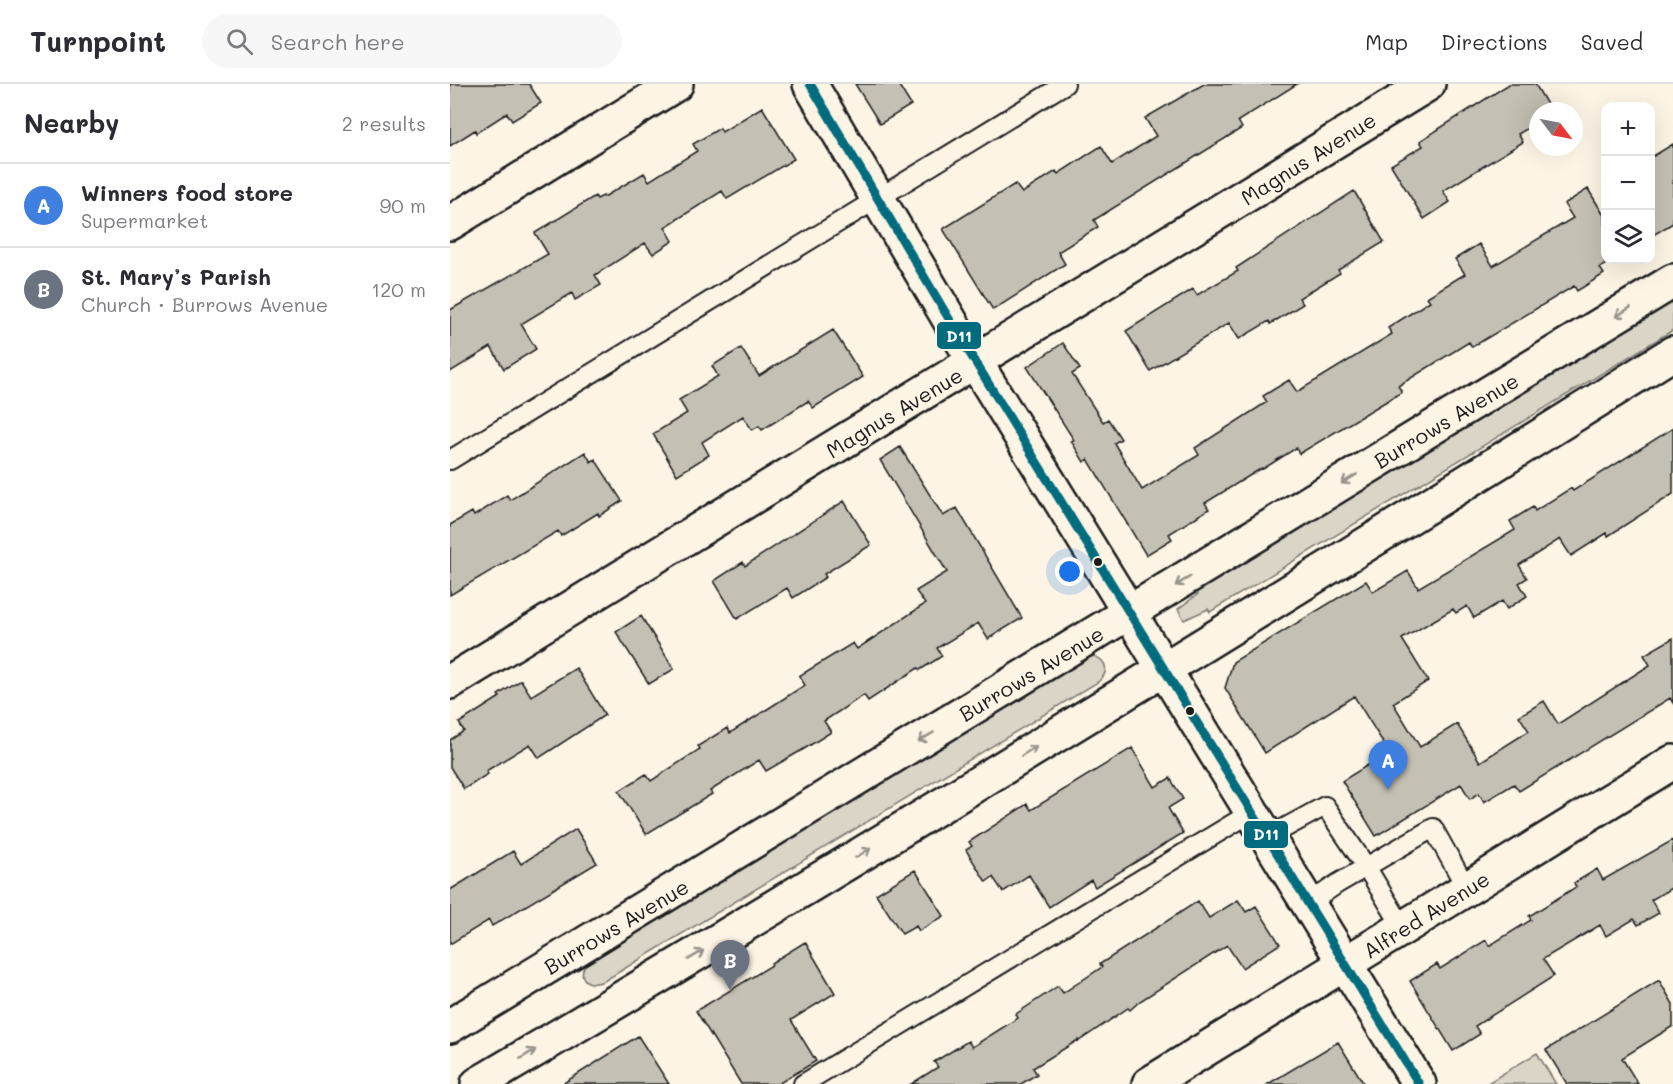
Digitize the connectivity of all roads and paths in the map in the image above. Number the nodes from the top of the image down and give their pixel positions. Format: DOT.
graph roads {
  1 [pos="676,84"];
  2 [pos="810,84"];
  3 [pos="1065,84"];
  4 [pos="1428,84"];
  5 [pos="877,199"];
  6 [pos="450,223"];
  7 [pos="1673,281"];
  8 [pos="1673,353"];
  9 [pos="975,362"];
  10 [pos="450,460"];
  11 [pos="1129,613"];
  12 [pos="1163,668"];
  13 [pos="450,682"];
  14 [pos="1673,762"];
  15 [pos="1260,825"];
  16 [pos="1367,867"];
  17 [pos="1467,889"];
  18 [pos="1308,904"];
  19 [pos="1403,928"];
  20 [pos="1346,964"];
  21 [pos="450,1026"];
  22 [pos="478,1084"];
  23 [pos="803,1084"];
  24 [pos="1149,1084"];
  25 [pos="1419,1084"];
  1 -- 6 [label="street"];
  2 -- 5 [label="street"];
  3 -- 5 [label="lane"];
  4 -- 9 [label="street, Magnus Avenue"];
  5 -- 9 [label="street"];
  5 -- 10 [label="lane"];
  7 -- 11 [label="street, Burrows Avenue, one-way"];
  8 -- 12 [label="street"];
  9 -- 11 [label="street"];
  9 -- 13 [label="street, Magnus Avenue"];
  11 -- 12 [label="street"];
  11 -- 21 [label="street, Burrows Avenue, one-way"];
  12 -- 15 [label="street"];
  22 -- 12 [label="street, one-way"];
  14 -- 17 [label="street, Alfred Avenue"];
  15 -- 16 [label="lane"];
  15 -- 18 [label="street"];
  15 -- 23 [label="lane"];
  16 -- 17 [label="lane"];
  16 -- 18 [label="lane"];
  16 -- 19 [label="lane"];
  17 -- 19 [label="street, Alfred Avenue"];
  18 -- 20 [label="street"];
  19 -- 20 [label="street, Alfred Avenue"];
  20 -- 24 [label="street, Alfred Avenue"];
  20 -- 25 [label="street"];
}
